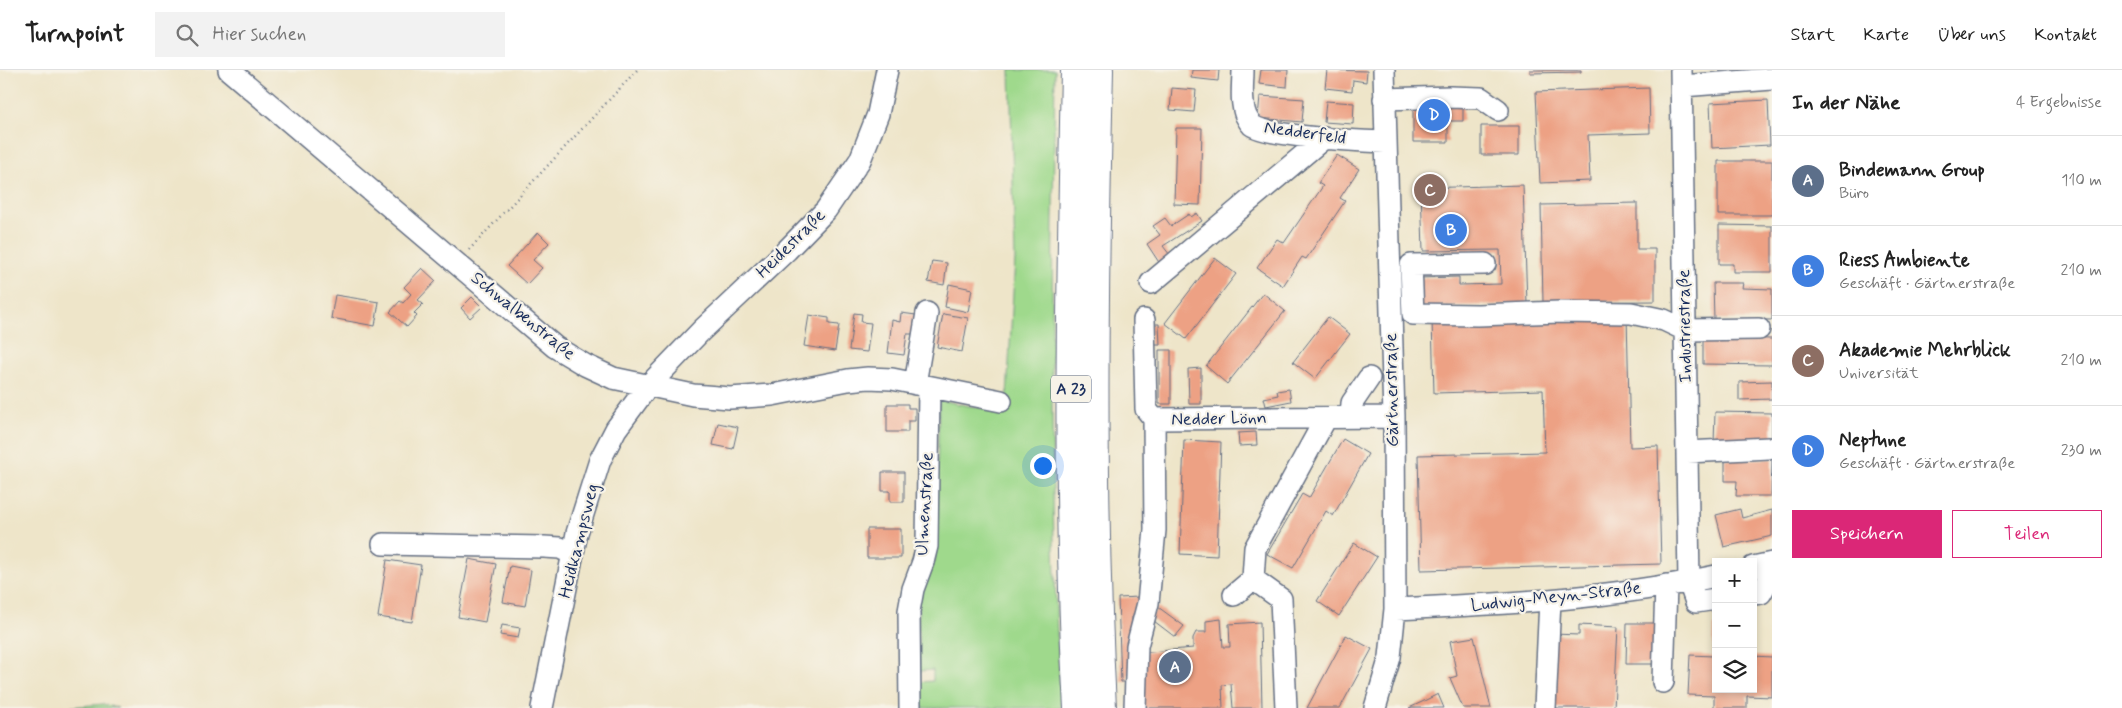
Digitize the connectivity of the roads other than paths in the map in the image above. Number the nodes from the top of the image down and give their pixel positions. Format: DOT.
graph roads {
  1 [pos="229,70"];
  2 [pos="886,70"];
  3 [pos="1076,70"];
  4 [pos="1099,70"];
  5 [pos="1243,70"];
  6 [pos="1384,70"];
  7 [pos="1681,78"];
  8 [pos="1772,79"];
  9 [pos="1384,99"];
  10 [pos="1498,110"];
  11 [pos="1324,138"];
  12 [pos="1385,142"];
  13 [pos="1485,264"];
  14 [pos="1411,265"];
  15 [pos="1389,266"];
  16 [pos="1151,283"];
  17 [pos="1390,312"];
  18 [pos="927,313"];
  19 [pos="1413,314"];
  20 [pos="1144,320"];
  21 [pos="1759,329"];
  22 [pos="1685,330"];
  23 [pos="1369,378"];
  24 [pos="922,386"];
  25 [pos="647,387"];
  26 [pos="1001,402"];
  27 [pos="1352,417"];
  28 [pos="1394,417"];
  29 [pos="1326,418"];
  30 [pos="1154,420"];
  31 [pos="1769,448"];
  32 [pos="1687,452"];
  33 [pos="383,544"];
  34 [pos="573,554"];
  35 [pos="1772,563"];
  36 [pos="1757,566"];
  37 [pos="1772,573"];
  38 [pos="1712,577"];
  39 [pos="1253,579"];
  40 [pos="1689,582"];
  41 [pos="1666,585"];
  42 [pos="1757,593"];
  43 [pos="1234,596"];
  44 [pos="1550,600"];
  45 [pos="1712,600"];
  46 [pos="1395,608"];
  47 [pos="1663,682"];
  48 [pos="542,708"];
  49 [pos="910,708"];
  50 [pos="1078,708"];
  51 [pos="1102,708"];
  52 [pos="1135,708"];
  53 [pos="1286,708"];
  54 [pos="1375,708"];
  55 [pos="1545,708"];
  1 -- 25 [label="street, Schwalbenstraße"];
  2 -- 25 [label="street, Heidestraße"];
  3 -- 50 [label="highway, A 23"];
  4 -- 51 [label="highway, A 23"];
  5 -- 11 [label="street, Nedderfeld"];
  6 -- 9 [label="street, Gärtnerstraße"];
  7 -- 8 [label="street"];
  7 -- 22 [label="street, Industriestraße"];
  9 -- 10 [label="street"];
  9 -- 12 [label="street, Gärtnerstraße"];
  11 -- 12 [label="street, Nedderfeld"];
  11 -- 16 [label="street"];
  12 -- 15 [label="street, Gärtnerstraße"];
  13 -- 14 [label="street"];
  14 -- 15 [label="street"];
  14 -- 19 [label="street"];
  15 -- 17 [label="street, Gärtnerstraße"];
  17 -- 19 [label="street"];
  17 -- 28 [label="street, Gärtnerstraße"];
  18 -- 24 [label="street, Ulmenstraße"];
  19 -- 22 [label="street"];
  20 -- 30 [label="street"];
  21 -- 22 [label="street"];
  22 -- 32 [label="street, Industriestraße"];
  23 -- 27 [label="street"];
  24 -- 25 [label="street, Schwalbenstraße"];
  24 -- 26 [label="street, Schwalbenstraße"];
  24 -- 49 [label="street, Ulmenstraße"];
  25 -- 34 [label="street, Heidkampsweg"];
  27 -- 28 [label="street, Nedder Lönn"];
  27 -- 29 [label="street, Nedder Lönn"];
  28 -- 46 [label="street, Gärtnerstraße"];
  29 -- 30 [label="street, Nedder Lönn"];
  29 -- 39 [label="street"];
  30 -- 52 [label="street, Nedder Lönn"];
  31 -- 32 [label="street"];
  32 -- 40 [label="street, Industriestraße"];
  33 -- 34 [label="street"];
  34 -- 48 [label="street, Heidkampsweg"];
  35 -- 36 [label="street"];
  37 -- 42 [label="street"];
  38 -- 40 [label="street, Ludwig-Meyn-Straße"];
  39 -- 43 [label="street"];
  39 -- 53 [label="street"];
  40 -- 41 [label="street, Ludwig-Meyn-Straße"];
  40 -- 45 [label="street"];
  41 -- 44 [label="street, Ludwig-Meyn-Straße"];
  41 -- 47 [label="street"];
  44 -- 46 [label="street, Ludwig-Meyn-Straße"];
  44 -- 55 [label="street"];
  46 -- 54 [label="street, Gärtnerstraße"];
}
